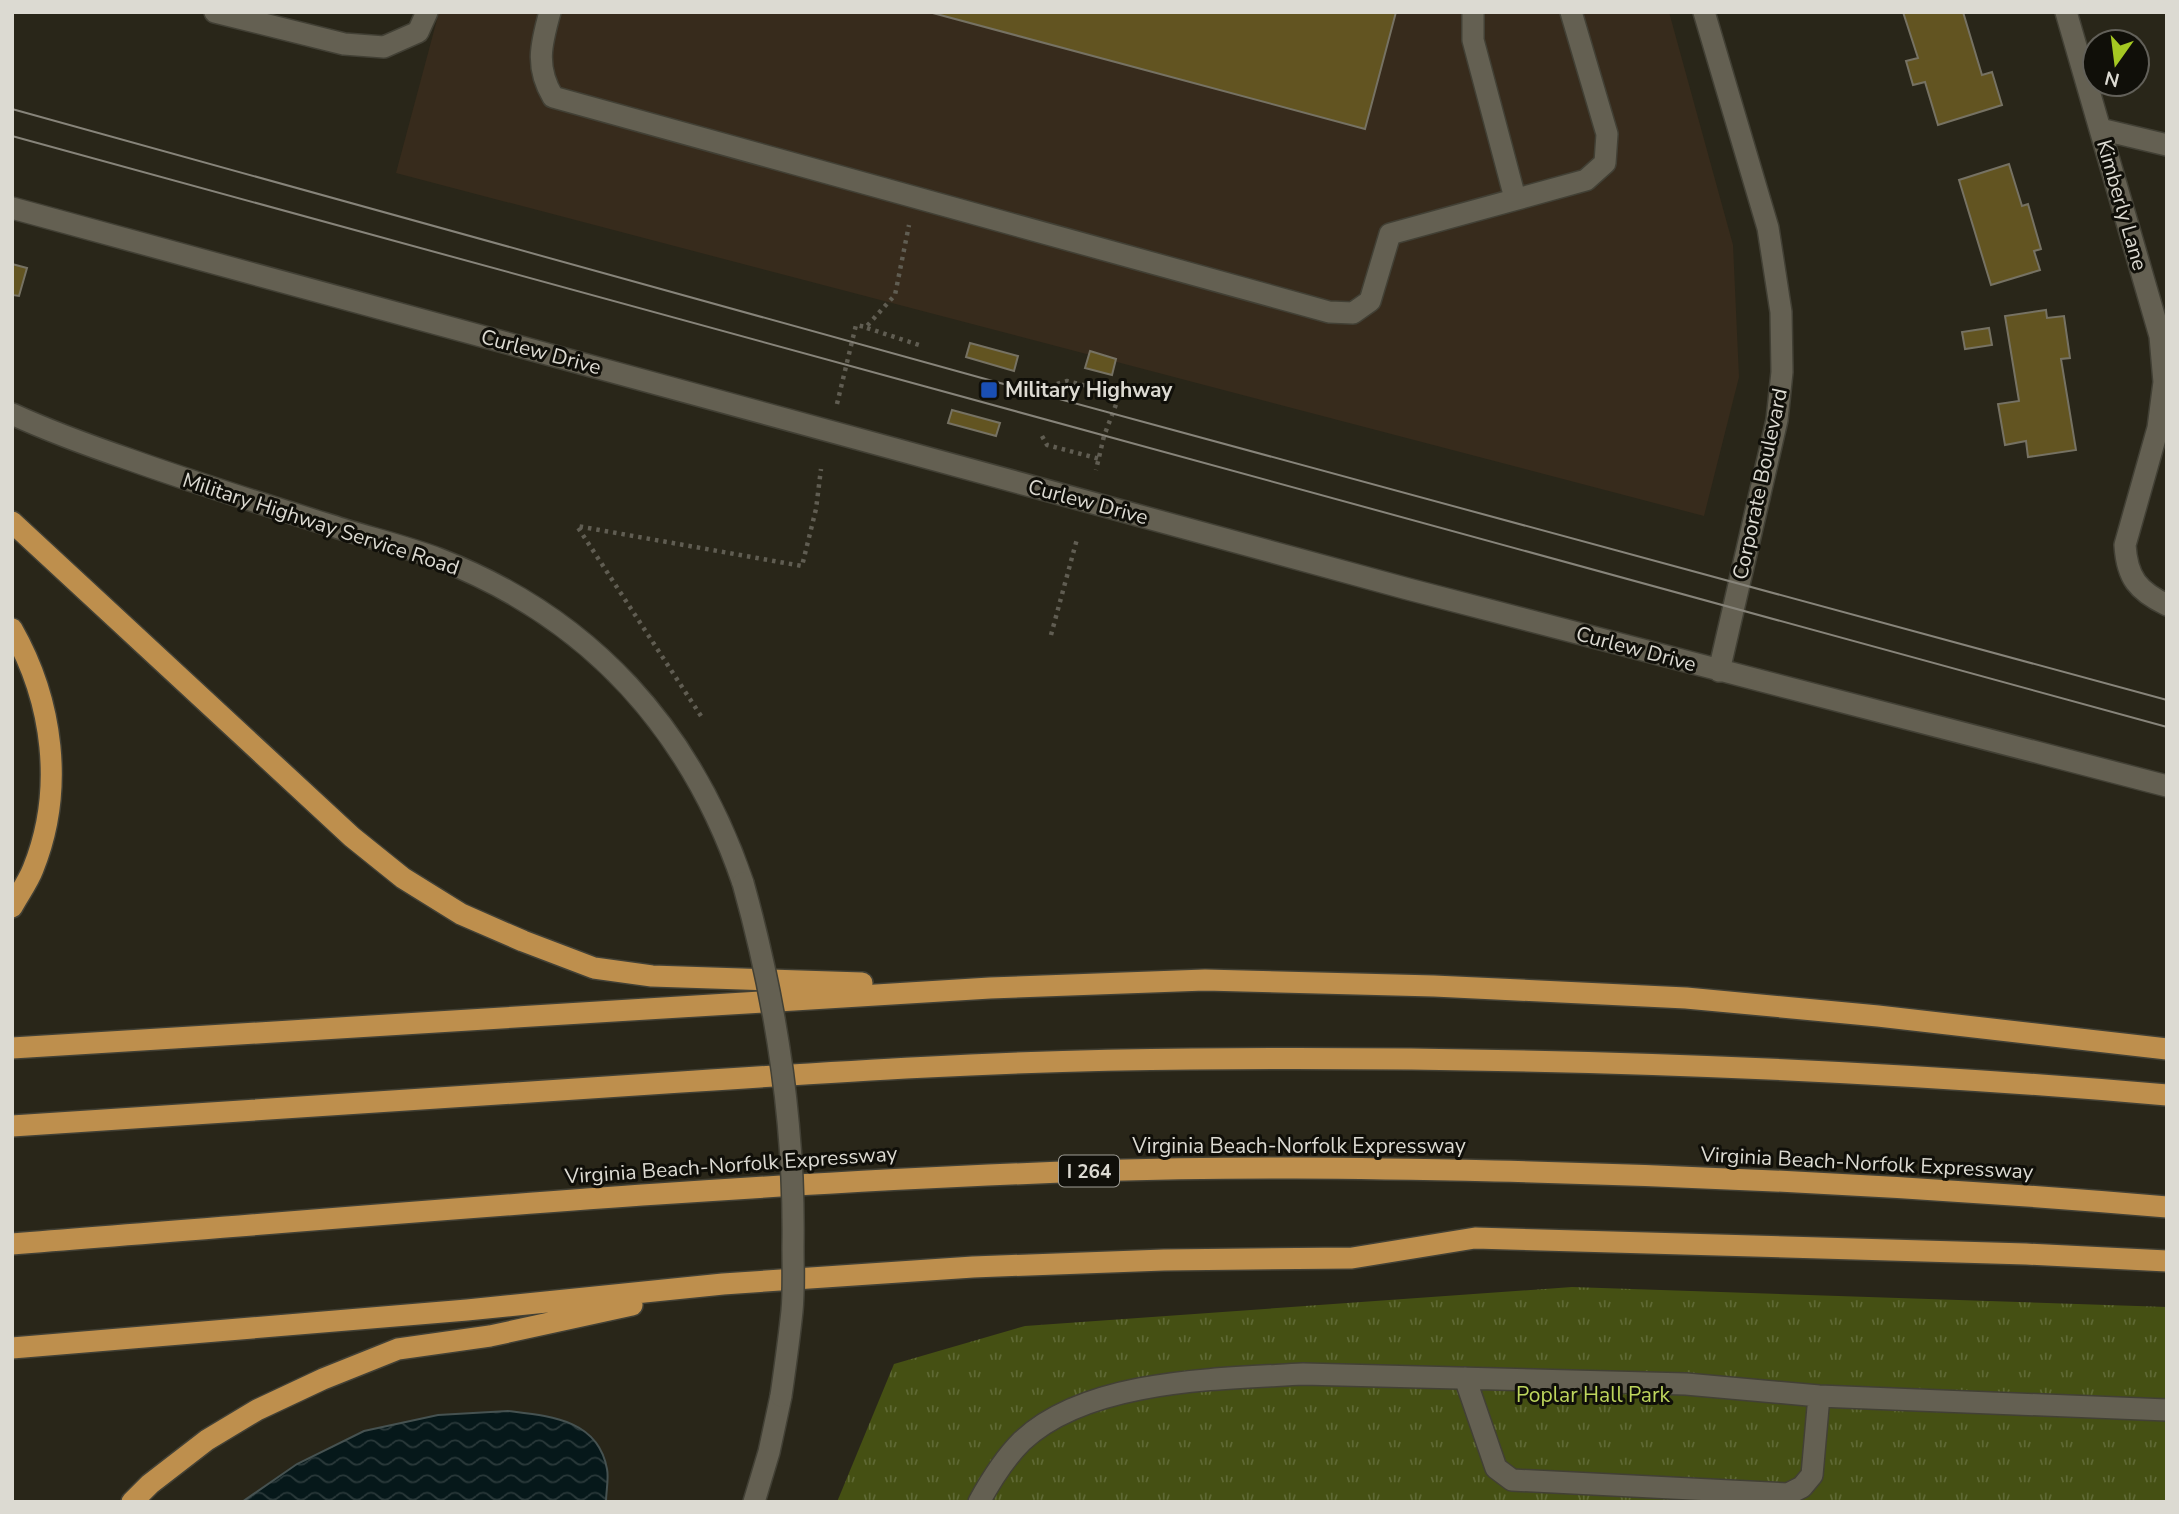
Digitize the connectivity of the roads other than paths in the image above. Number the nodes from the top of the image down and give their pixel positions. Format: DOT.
graph roads {
  1 [pos="215,12"];
  2 [pos="428,12"];
  3 [pos="550,12"];
  4 [pos="1473,12"];
  5 [pos="1571,12"];
  6 [pos="1704,12"];
  7 [pos="2066,12"];
  8 [pos="2100,129"];
  9 [pos="2167,145"];
  10 [pos="1516,198"];
  11 [pos="12,208"];
  12 [pos="12,414"];
  13 [pos="12,522"];
  14 [pos="2167,605"];
  15 [pos="12,629"];
  16 [pos="1719,671"];
  17 [pos="2167,786"];
  18 [pos="12,907"];
  19 [pos="990,988"];
  20 [pos="12,1048"];
  21 [pos="2167,1049"];
  22 [pos="2167,1095"];
  23 [pos="12,1126"];
  24 [pos="2167,1207"];
  25 [pos="12,1244"];
  26 [pos="2167,1261"];
  27 [pos="723,1284"];
  28 [pos="12,1348"];
  29 [pos="1465,1378"];
  30 [pos="1819,1396"];
  31 [pos="2167,1410"];
  32 [pos="132,1502"];
  33 [pos="754,1502"];
  34 [pos="979,1502"];
  1 -- 2 [label="street"];
  3 -- 10 [label="street"];
  4 -- 10 [label="street"];
  5 -- 10 [label="street"];
  6 -- 16 [label="street, Corporate Boulevard"];
  7 -- 8 [label="street, Kimberly Lane"];
  8 -- 9 [label="street"];
  8 -- 14 [label="street, Kimberly Lane"];
  11 -- 16 [label="street, Curlew Drive"];
  12 -- 33 [label="street, Military Highway Service Road, bridge"];
  13 -- 19 [label="highway"];
  15 -- 18 [label="highway"];
  16 -- 17 [label="street, Curlew Drive"];
  19 -- 20 [label="highway"];
  19 -- 21 [label="highway"];
  22 -- 23 [label="highway"];
  24 -- 25 [label="highway, Virginia Beach-Norfolk Expressway / I 264"];
  26 -- 27 [label="highway"];
  27 -- 28 [label="highway"];
  27 -- 32 [label="highway"];
  29 -- 30 [label="street"];
  29 -- 30 [label="street"];
  29 -- 34 [label="street"];
  30 -- 31 [label="street"];
}
